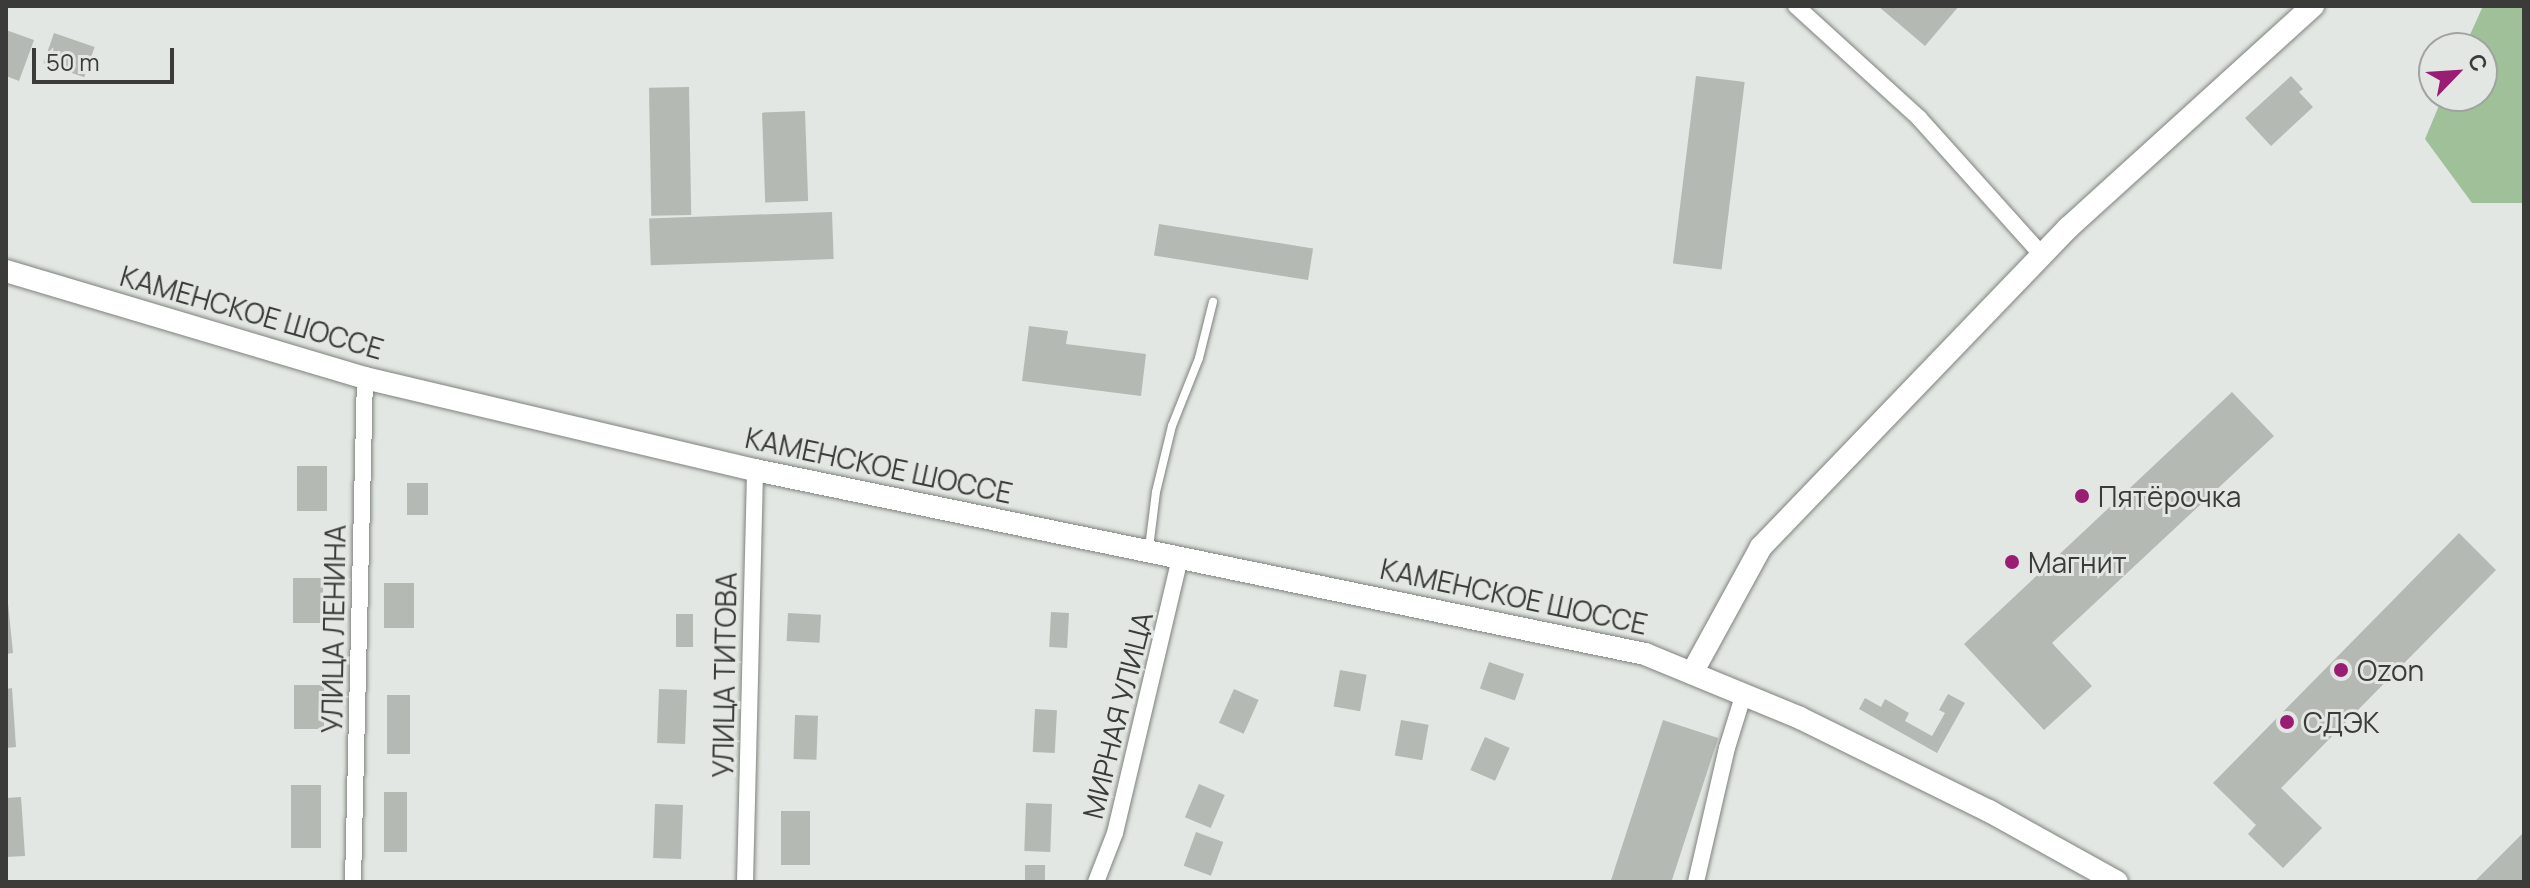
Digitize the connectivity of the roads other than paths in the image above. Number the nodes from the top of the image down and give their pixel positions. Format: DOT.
graph roads {
  1 [pos="1796,6"];
  2 [pos="2313,6"];
  3 [pos="2042,255"];
  4 [pos="6,271"];
  5 [pos="1213,302"];
  6 [pos="365,378"];
  7 [pos="755,470"];
  8 [pos="1148,552"];
  9 [pos="1180,559"];
  10 [pos="1692,673"];
  11 [pos="1744,693"];
  12 [pos="353,882"];
  13 [pos="745,882"];
  14 [pos="1096,882"];
  15 [pos="1696,882"];
  16 [pos="2117,882"];
  1 -- 3 [label="street"];
  2 -- 3 [label="street"];
  3 -- 10 [label="street"];
  4 -- 6 [label="street, КАМЕНСКОЕ ШОССЕ"];
  5 -- 8 [label="lane"];
  6 -- 7 [label="street, КАМЕНСКОЕ ШОССЕ"];
  6 -- 12 [label="street, УЛИЦА ЛЕНИНА"];
  7 -- 8 [label="street, КАМЕНСКОЕ ШОССЕ"];
  7 -- 13 [label="street, УЛИЦА ТИТОВА"];
  8 -- 9 [label="street, КАМЕНСКОЕ ШОССЕ"];
  9 -- 10 [label="street, КАМЕНСКОЕ ШОССЕ"];
  9 -- 14 [label="street, МИРНАЯ УЛИЦА"];
  10 -- 11 [label="street, КАМЕНСКОЕ ШОССЕ"];
  11 -- 15 [label="street"];
  11 -- 16 [label="street, КАМЕНСКОЕ ШОССЕ"];
}
